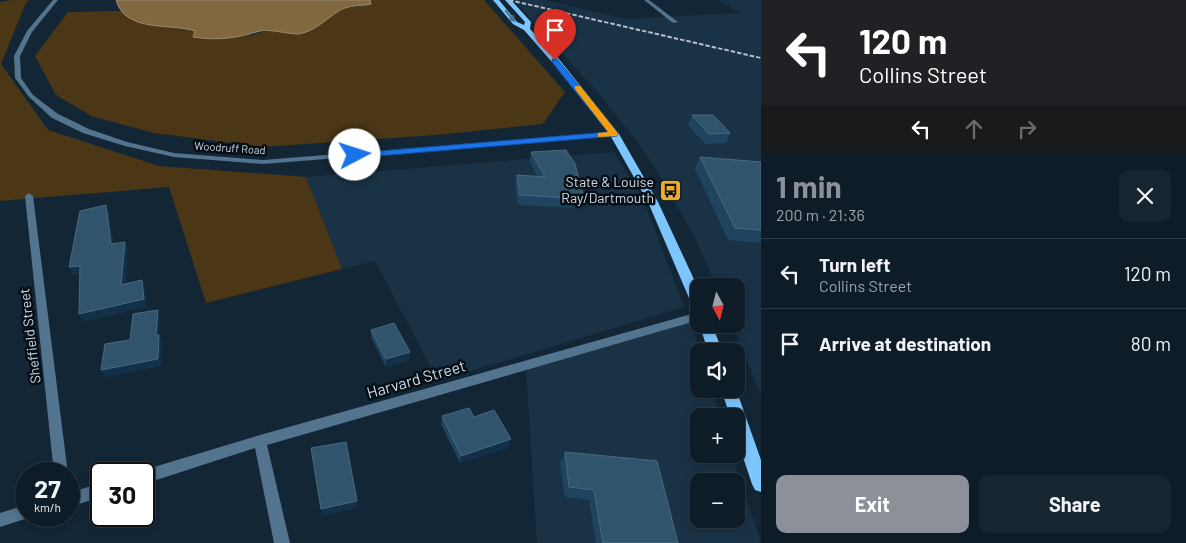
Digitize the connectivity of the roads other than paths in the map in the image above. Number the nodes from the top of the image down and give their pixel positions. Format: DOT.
graph roads {
  1 [pos="56,0"];
  2 [pos="496,0"];
  3 [pos="508,0"];
  4 [pos="646,0"];
  5 [pos="675,22"];
  6 [pos="526,28"];
  7 [pos="614,134"];
  8 [pos="29,196"];
  9 [pos="690,285"];
  10 [pos="690,319"];
  11 [pos="731,398"];
  12 [pos="260,441"];
  13 [pos="59,462"];
  14 [pos="155,474"];
  15 [pos="761,484"];
  16 [pos="15,515"];
  17 [pos="0,520"];
  18 [pos="282,543"];
  1 -- 7 [label="street, Woodruff Road"];
  2 -- 6 [label="main road, one-way"];
  3 -- 6 [label="main road"];
  4 -- 5 [label="street"];
  6 -- 7 [label="main road"];
  7 -- 9 [label="main road"];
  8 -- 13 [label="street, Sheffield Street"];
  10 -- 12 [label="street, Harvard Street"];
  11 -- 15 [label="main road"];
  12 -- 14 [label="street, Harvard Street"];
  12 -- 18 [label="street"];
  16 -- 17 [label="street"];
}
